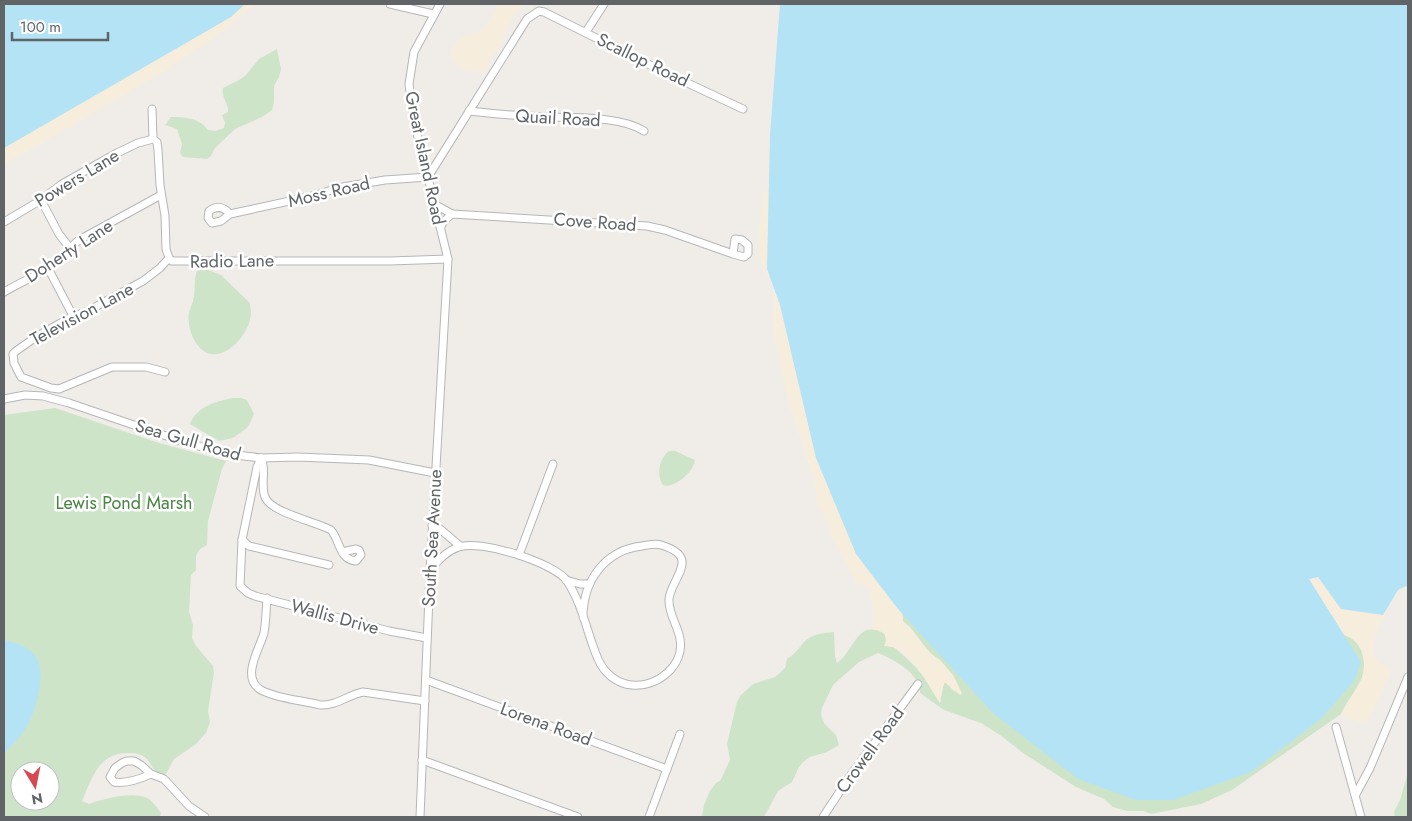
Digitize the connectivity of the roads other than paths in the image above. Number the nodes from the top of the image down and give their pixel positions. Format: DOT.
graph roads {
  1 [pos="390,4"];
  2 [pos="440,4"];
  3 [pos="604,4"];
  4 [pos="433,14"];
  5 [pos="586,32"];
  6 [pos="744,108"];
  7 [pos="152,109"];
  8 [pos="470,110"];
  9 [pos="644,131"];
  10 [pos="153,138"];
  11 [pos="428,177"];
  12 [pos="161,195"];
  13 [pos="41,200"];
  14 [pos="436,205"];
  15 [pos="230,214"];
  16 [pos="452,214"];
  17 [pos="4,222"];
  18 [pos="441,227"];
  19 [pos="69,247"];
  20 [pos="733,254"];
  21 [pos="169,258"];
  22 [pos="448,259"];
  23 [pos="48,268"];
  24 [pos="4,292"];
  25 [pos="73,316"];
  26 [pos="165,372"];
  27 [pos="4,399"];
  28 [pos="261,458"];
  29 [pos="553,464"];
  30 [pos="435,472"];
  31 [pos="432,525"];
  32 [pos="242,540"];
  33 [pos="460,546"];
  34 [pos="342,552"];
  35 [pos="519,555"];
  36 [pos="329,565"];
  37 [pos="430,570"];
  38 [pos="566,580"];
  39 [pos="589,584"];
  40 [pos="267,598"];
  41 [pos="583,617"];
  42 [pos="428,638"];
  43 [pos="1408,677"];
  44 [pos="426,680"];
  45 [pos="918,684"];
  46 [pos="425,700"];
  47 [pos="1336,727"];
  48 [pos="680,734"];
  49 [pos="422,760"];
  50 [pos="667,769"];
  51 [pos="151,774"];
  52 [pos="1356,794"];
  53 [pos="204,817"];
  54 [pos="420,817"];
  55 [pos="578,817"];
  56 [pos="649,817"];
  57 [pos="823,817"];
  58 [pos="1361,817"];
  1 -- 4 [label="street"];
  2 -- 4 [label="street, Great Island Road"];
  3 -- 5 [label="street"];
  4 -- 11 [label="street, Great Island Road"];
  5 -- 6 [label="street, Scallop Road"];
  5 -- 8 [label="street, Scallop Road"];
  7 -- 10 [label="street, Radio Lane"];
  8 -- 9 [label="street, Quail Road"];
  8 -- 11 [label="street"];
  10 -- 12 [label="street, Radio Lane"];
  10 -- 13 [label="street, Powers Lane"];
  11 -- 14 [label="street, Great Island Road"];
  11 -- 15 [label="street, Moss Road"];
  12 -- 19 [label="street, Doherty Lane"];
  12 -- 21 [label="street, Radio Lane"];
  13 -- 17 [label="street, Powers Lane"];
  13 -- 19 [label="street"];
  14 -- 16 [label="street, Cove Road"];
  14 -- 18 [label="street, Great Island Road"];
  16 -- 18 [label="street"];
  16 -- 20 [label="street, Cove Road"];
  18 -- 22 [label="street, Great Island Road"];
  19 -- 23 [label="street, Doherty Lane"];
  21 -- 22 [label="street, Radio Lane"];
  21 -- 25 [label="street, Television Lane"];
  22 -- 30 [label="street, South Sea Avenue"];
  23 -- 24 [label="street, Doherty Lane"];
  23 -- 25 [label="street"];
  25 -- 26 [label="street, Television Lane"];
  27 -- 28 [label="street, Sea Gull Road"];
  28 -- 30 [label="street, Sea Gull Road"];
  28 -- 32 [label="street"];
  28 -- 34 [label="street"];
  29 -- 35 [label="street"];
  30 -- 31 [label="street, South Sea Avenue"];
  31 -- 33 [label="street"];
  31 -- 37 [label="street, South Sea Avenue"];
  32 -- 36 [label="street"];
  32 -- 40 [label="street, Wallis Drive"];
  33 -- 35 [label="street"];
  33 -- 37 [label="street"];
  35 -- 38 [label="street"];
  37 -- 42 [label="street, South Sea Avenue"];
  38 -- 39 [label="street"];
  38 -- 41 [label="street"];
  39 -- 41 [label="street"];
  39 -- 41 [label="street"];
  40 -- 42 [label="street, Wallis Drive"];
  40 -- 46 [label="street"];
  42 -- 44 [label="street, South Sea Avenue"];
  43 -- 52 [label="street"];
  44 -- 46 [label="street, South Sea Avenue"];
  44 -- 50 [label="street, Lorena Road"];
  45 -- 57 [label="street, Crowell Road"];
  46 -- 49 [label="street, South Sea Avenue"];
  47 -- 52 [label="street"];
  48 -- 50 [label="street"];
  49 -- 54 [label="street, South Sea Avenue"];
  49 -- 55 [label="street"];
  50 -- 56 [label="street"];
  51 -- 51 [label="street"];
  51 -- 53 [label="street"];
  52 -- 58 [label="street"];
}
